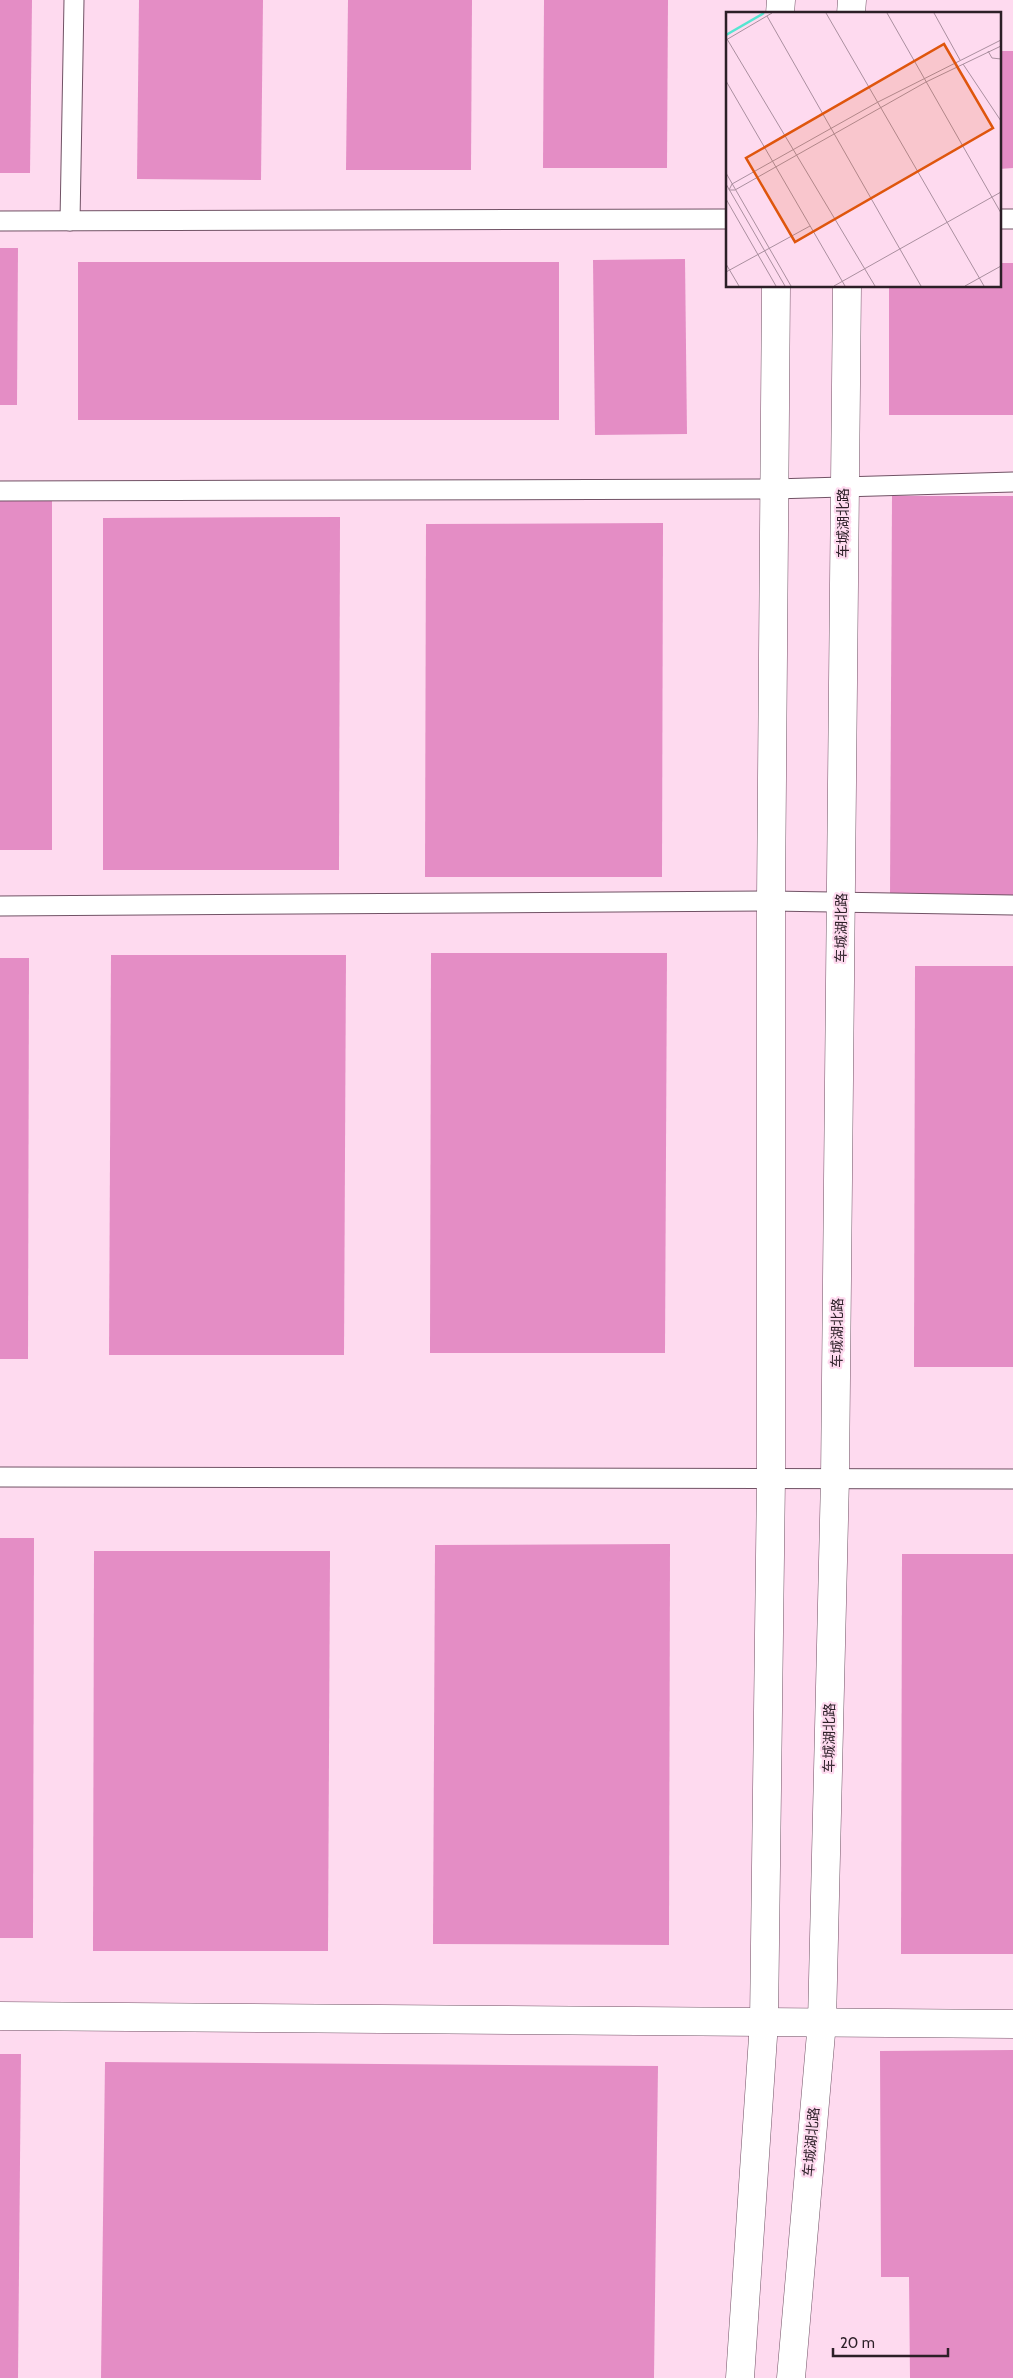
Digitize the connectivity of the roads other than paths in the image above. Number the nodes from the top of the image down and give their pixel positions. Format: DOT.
graph roads {
  1 [pos="74,0"];
  2 [pos="726,219"];
  3 [pos="1000,219"];
  4 [pos="1013,219"];
  5 [pos="70,221"];
  6 [pos="0,222"];
  7 [pos="776,288"];
  8 [pos="847,288"];
  9 [pos="1013,482"];
  10 [pos="843,487"];
  11 [pos="774,489"];
  12 [pos="0,491"];
  13 [pos="771,901"];
  14 [pos="841,902"];
  15 [pos="1013,905"];
  16 [pos="0,906"];
  17 [pos="0,1476"];
  18 [pos="771,1478"];
  19 [pos="835,1478"];
  20 [pos="1013,1479"];
  21 [pos="0,2016"];
  22 [pos="764,2022"];
  23 [pos="822,2022"];
  24 [pos="1013,2024"];
  25 [pos="740,2378"];
  26 [pos="791,2378"];
  1 -- 5 [label="lane"];
  2 -- 5 [label="lane"];
  3 -- 4 [label="lane"];
  5 -- 6 [label="lane"];
  7 -- 11 [label="main road"];
  8 -- 10 [label="main road, 车城湖北路"];
  9 -- 10 [label="lane"];
  10 -- 11 [label="lane"];
  10 -- 14 [label="main road, 车城湖北路"];
  11 -- 12 [label="lane"];
  11 -- 13 [label="main road"];
  13 -- 14 [label="lane"];
  13 -- 16 [label="lane"];
  13 -- 18 [label="main road"];
  14 -- 15 [label="lane"];
  14 -- 19 [label="main road, 车城湖北路"];
  17 -- 18 [label="lane"];
  18 -- 19 [label="lane"];
  18 -- 22 [label="main road"];
  19 -- 20 [label="lane"];
  19 -- 23 [label="main road, 车城湖北路"];
  21 -- 22 [label="main road"];
  22 -- 23 [label="main road"];
  22 -- 25 [label="main road"];
  23 -- 24 [label="main road"];
  23 -- 26 [label="main road, 车城湖北路"];
}
